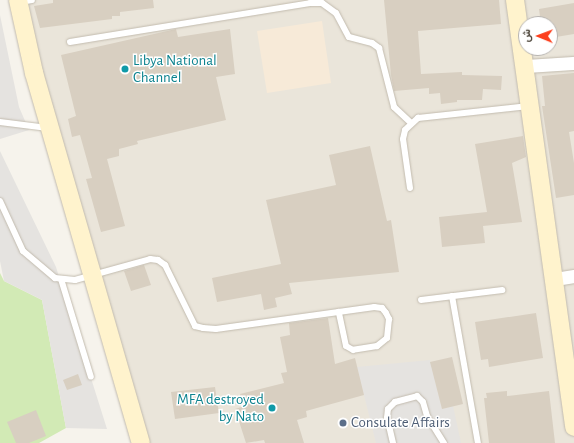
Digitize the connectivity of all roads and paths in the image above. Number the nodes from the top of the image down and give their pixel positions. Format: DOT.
graph roads {
  1 [pos="515,0"];
  2 [pos="23,1"];
  3 [pos="70,42"];
  4 [pos="574,63"];
  5 [pos="525,66"];
  6 [pos="531,106"];
  7 [pos="0,122"];
  8 [pos="411,123"];
  9 [pos="50,128"];
  10 [pos="410,188"];
  11 [pos="0,201"];
  12 [pos="94,275"];
  13 [pos="574,276"];
  14 [pos="61,279"];
  15 [pos="555,279"];
  16 [pos="502,290"];
  17 [pos="452,296"];
  18 [pos="421,300"];
  19 [pos="339,312"];
  20 [pos="91,377"];
  21 [pos="572,388"];
  22 [pos="574,427"];
  23 [pos="141,443"];
  24 [pos="393,443"];
  25 [pos="444,443"];
  26 [pos="478,443"];
  1 -- 5 [label="main road"];
  2 -- 9 [label="main road"];
  3 -- 8 [label="lane"];
  4 -- 5 [label="street"];
  5 -- 6 [label="main road"];
  6 -- 8 [label="lane"];
  6 -- 15 [label="main road"];
  7 -- 9 [label="lane"];
  8 -- 10 [label="lane"];
  9 -- 12 [label="main road"];
  11 -- 14 [label="lane"];
  12 -- 14 [label="lane"];
  12 -- 19 [label="lane"];
  12 -- 23 [label="main road"];
  13 -- 15 [label="street"];
  14 -- 20 [label="lane"];
  15 -- 21 [label="main road"];
  16 -- 17 [label="lane"];
  17 -- 18 [label="lane"];
  17 -- 26 [label="lane"];
  19 -- 19 [label="lane"];
  21 -- 22 [label="main road"];
  24 -- 25 [label="lane"];
}
